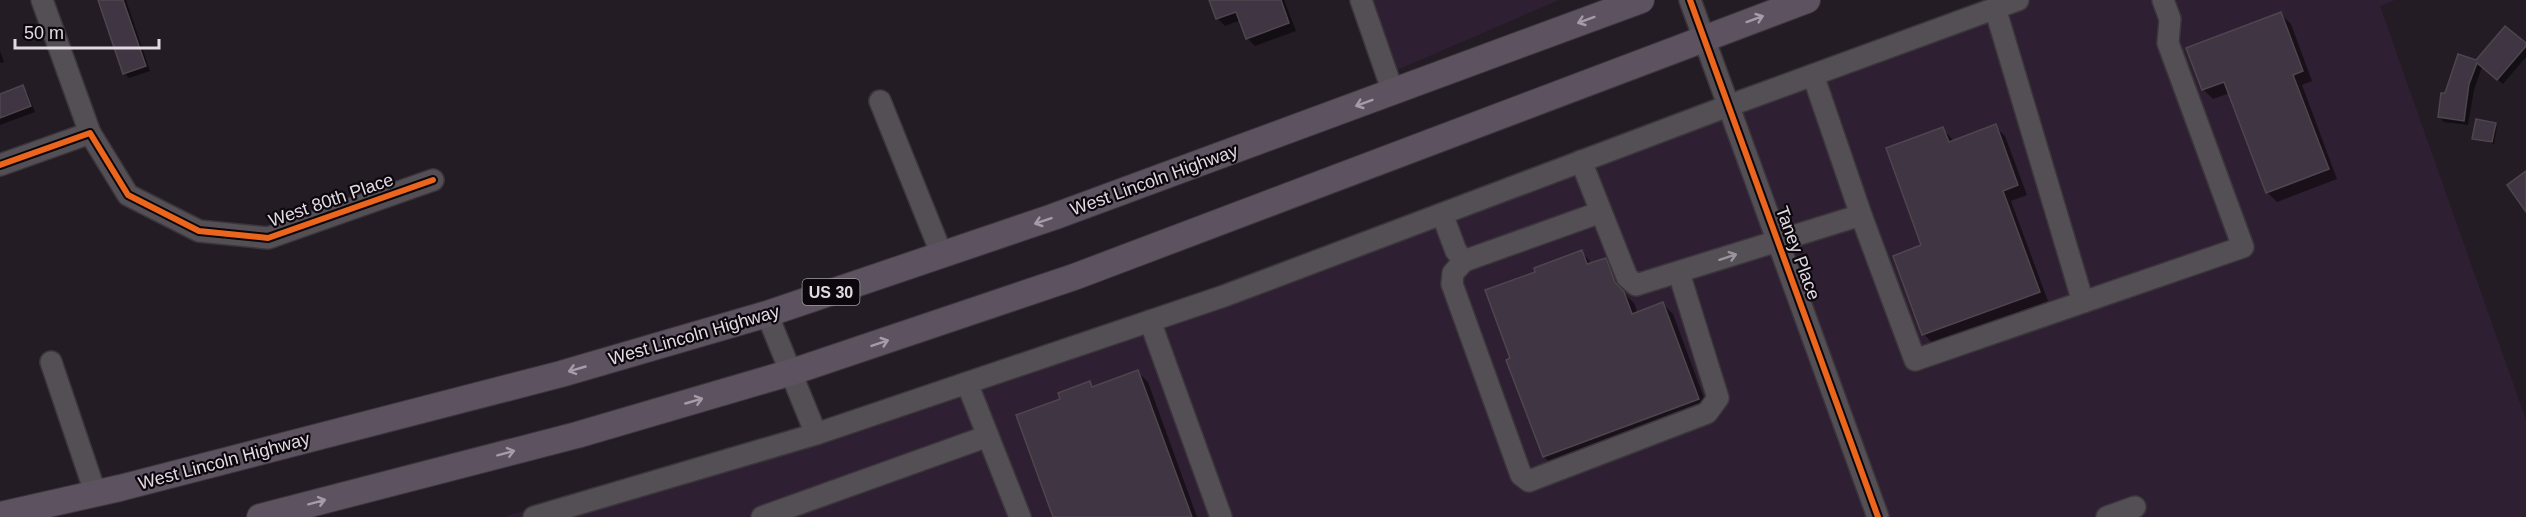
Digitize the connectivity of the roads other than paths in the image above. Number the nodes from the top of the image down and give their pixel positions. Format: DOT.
graph roads {
  1 [pos="42,0"];
  2 [pos="1641,0"];
  3 [pos="1689,0"];
  4 [pos="1807,0"];
  5 [pos="2018,0"];
  6 [pos="2163,0"];
  7 [pos="1364,1"];
  8 [pos="1995,8"];
  9 [pos="1703,38"];
  10 [pos="1813,75"];
  11 [pos="1393,92"];
  12 [pos="880,101"];
  13 [pos="1728,105"];
  14 [pos="90,133"];
  15 [pos="1581,161"];
  16 [pos="0,165"];
  17 [pos="433,180"];
  18 [pos="1601,212"];
  19 [pos="1442,214"];
  20 [pos="1861,214"];
  21 [pos="1777,241"];
  22 [pos="942,255"];
  23 [pos="1464,261"];
  24 [pos="1679,273"];
  25 [pos="2083,302"];
  26 [pos="767,314"];
  27 [pos="1150,321"];
  28 [pos="51,362"];
  29 [pos="792,372"];
  30 [pos="967,383"];
  31 [pos="816,434"];
  32 [pos="988,436"];
  33 [pos="95,492"];
  34 [pos="2135,507"];
  35 [pos="0,515"];
  36 [pos="260,517"];
  37 [pos="534,517"];
  38 [pos="762,517"];
  39 [pos="1020,517"];
  40 [pos="1221,517"];
  41 [pos="1878,517"];
  42 [pos="2107,517"];
  1 -- 14 [label="street, West 80th Place"];
  2 -- 11 [label="main road, West Lincoln Highway / US 30, one-way"];
  3 -- 9 [label="street, Taney Place"];
  9 -- 4 [label="main road, one-way"];
  5 -- 8 [label="street"];
  6 -- 25 [label="street"];
  7 -- 11 [label="street"];
  8 -- 10 [label="street"];
  8 -- 25 [label="street"];
  9 -- 13 [label="street, Taney Place"];
  29 -- 9 [label="main road, one-way"];
  10 -- 13 [label="street"];
  10 -- 20 [label="street"];
  11 -- 22 [label="main road, West Lincoln Highway / US 30, one-way"];
  12 -- 22 [label="street"];
  13 -- 15 [label="street"];
  13 -- 21 [label="street, Taney Place"];
  14 -- 16 [label="street"];
  14 -- 17 [label="street, West 80th Place"];
  15 -- 18 [label="street"];
  15 -- 19 [label="street"];
  18 -- 23 [label="street"];
  18 -- 24 [label="street"];
  19 -- 23 [label="street"];
  19 -- 27 [label="street"];
  20 -- 21 [label="street"];
  20 -- 25 [label="street"];
  24 -- 21 [label="street, one-way"];
  21 -- 41 [label="street, Taney Place"];
  22 -- 26 [label="main road, West Lincoln Highway / US 30"];
  23 -- 24 [label="street"];
  26 -- 29 [label="street"];
  26 -- 33 [label="main road, West Lincoln Highway / US 30, one-way"];
  27 -- 30 [label="street"];
  27 -- 40 [label="street"];
  28 -- 33 [label="street"];
  29 -- 31 [label="street"];
  36 -- 29 [label="main road, one-way"];
  30 -- 31 [label="street"];
  30 -- 32 [label="street"];
  31 -- 37 [label="street"];
  32 -- 38 [label="street"];
  32 -- 39 [label="street"];
  33 -- 35 [label="main road, West Lincoln Highway / US 30"];
  34 -- 42 [label="street"];
}
